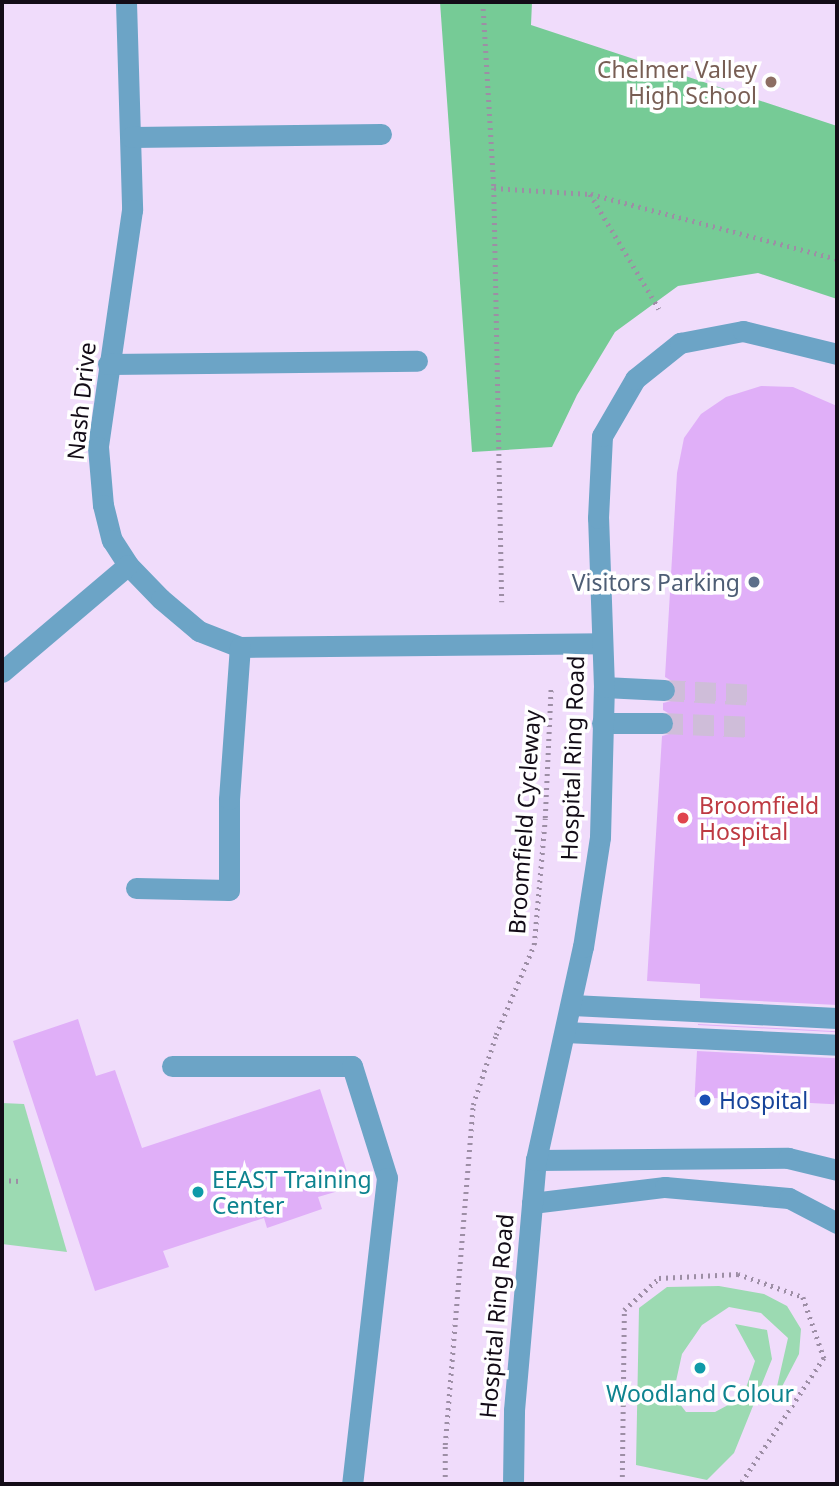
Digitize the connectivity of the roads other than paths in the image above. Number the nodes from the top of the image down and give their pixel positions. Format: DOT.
graph roads {
  1 [pos="126,2"];
  2 [pos="381,134"];
  3 [pos="131,137"];
  4 [pos="837,354"];
  5 [pos="417,361"];
  6 [pos="108,364"];
  7 [pos="128,565"];
  8 [pos="602,643"];
  9 [pos="240,647"];
  10 [pos="2,672"];
  11 [pos="604,687"];
  12 [pos="664,690"];
  13 [pos="602,723"];
  14 [pos="662,723"];
  15 [pos="136,888"];
  16 [pos="572,1005"];
  17 [pos="837,1018"];
  18 [pos="565,1032"];
  19 [pos="837,1045"];
  20 [pos="172,1066"];
  21 [pos="536,1160"];
  22 [pos="837,1170"];
  23 [pos="532,1203"];
  24 [pos="837,1223"];
  25 [pos="352,1484"];
  26 [pos="513,1484"];
  1 -- 3 [label="street, Nash Drive"];
  2 -- 3 [label="street"];
  3 -- 6 [label="street, Nash Drive"];
  4 -- 8 [label="street, Hospital Ring Road"];
  5 -- 6 [label="street"];
  6 -- 7 [label="street, Nash Drive"];
  7 -- 9 [label="street, Nash Drive"];
  7 -- 10 [label="street"];
  8 -- 9 [label="street, Nash Drive"];
  8 -- 11 [label="street, Hospital Ring Road"];
  9 -- 15 [label="street"];
  11 -- 12 [label="street"];
  11 -- 13 [label="street, Hospital Ring Road"];
  13 -- 14 [label="street"];
  13 -- 16 [label="street, Hospital Ring Road"];
  16 -- 17 [label="street"];
  16 -- 18 [label="street, Hospital Ring Road"];
  18 -- 19 [label="street"];
  18 -- 21 [label="street, Hospital Ring Road"];
  20 -- 25 [label="street"];
  21 -- 22 [label="street"];
  21 -- 23 [label="street, Hospital Ring Road"];
  23 -- 24 [label="street"];
  23 -- 26 [label="street, Hospital Ring Road"];
}
